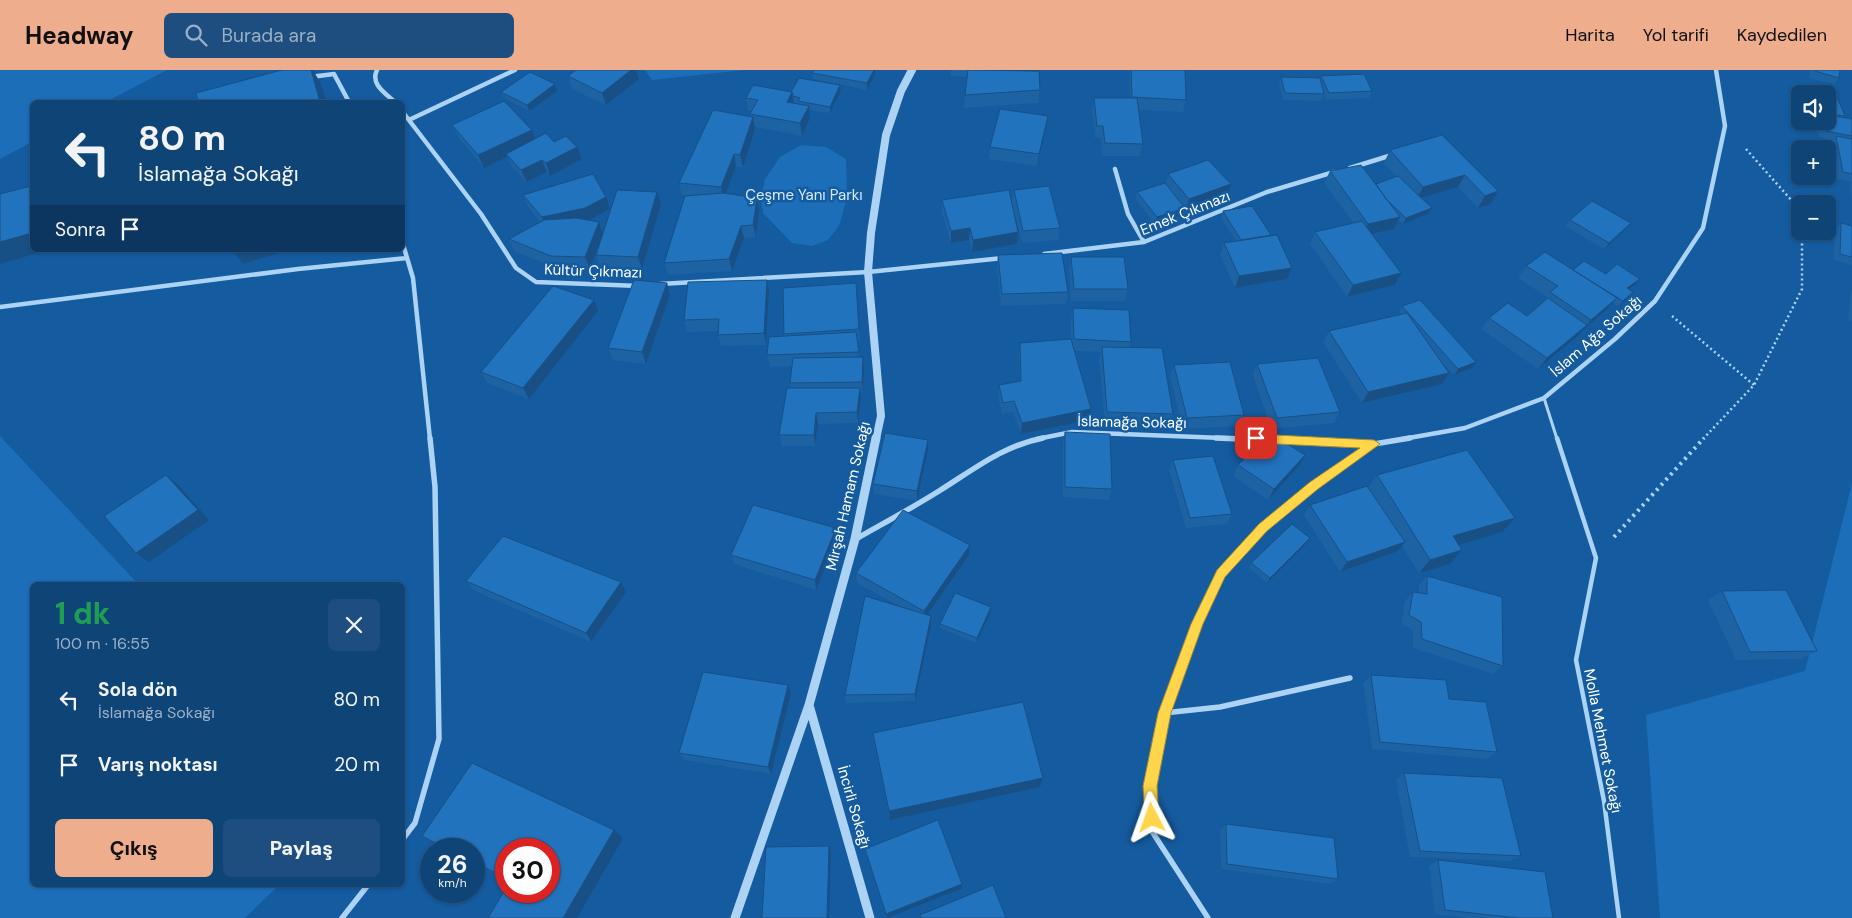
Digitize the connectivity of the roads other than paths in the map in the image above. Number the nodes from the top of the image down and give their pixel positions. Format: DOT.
graph roads {
  1 [pos="377,70"];
  2 [pos="515,70"];
  3 [pos="912,70"];
  4 [pos="1716,70"];
  5 [pos="302,79"];
  6 [pos="348,100"];
  7 [pos="393,100"];
  8 [pos="405,113"];
  9 [pos="410,119"];
  10 [pos="1395,154"];
  11 [pos="1115,169"];
  12 [pos="1144,242"];
  13 [pos="405,251"];
  14 [pos="1034,255"];
  15 [pos="407,258"];
  16 [pos="1005,258"];
  17 [pos="868,272"];
  18 [pos="658,284"];
  19 [pos="648,285"];
  20 [pos="0,307"];
  21 [pos="1544,398"];
  22 [pos="1374,444"];
  23 [pos="855,539"];
  24 [pos="1350,678"];
  25 [pos="809,705"];
  26 [pos="1164,713"];
  27 [pos="405,836"];
  28 [pos="366,887"];
  29 [pos="342,918"];
  30 [pos="735,918"];
  31 [pos="870,918"];
  32 [pos="1208,918"];
  33 [pos="1619,918"];
  1 -- 7 [label="street"];
  2 -- 9 [label="street"];
  3 -- 17 [label="street, Mirşah Hamam Sokağı"];
  4 -- 21 [label="street, İslam Ağa Sokağı"];
  5 -- 6 [label="street"];
  8 -- 9 [label="street, Kültür Çıkmazı"];
  9 -- 19 [label="street, Kültür Çıkmazı"];
  10 -- 12 [label="street, Emek Çıkmazı"];
  11 -- 12 [label="street"];
  12 -- 14 [label="street, Emek Çıkmazı"];
  13 -- 15 [label="street"];
  15 -- 20 [label="street"];
  15 -- 27 [label="street"];
  16 -- 17 [label="street"];
  17 -- 18 [label="street, Kültür Çıkmazı"];
  17 -- 23 [label="street, Mirşah Hamam Sokağı"];
  21 -- 22 [label="street, İslam Ağa Sokağı"];
  21 -- 33 [label="lane, Molla Mehmet Sokağı"];
  22 -- 23 [label="street, İslamağa Sokağı"];
  22 -- 26 [label="street"];
  23 -- 25 [label="street, Mirşah Hamam Sokağı"];
  24 -- 26 [label="street"];
  25 -- 30 [label="street, Mirşah Hamam Sokağı"];
  25 -- 31 [label="street, İncirli Sokağı"];
  26 -- 32 [label="street"];
  28 -- 29 [label="street"];
}
